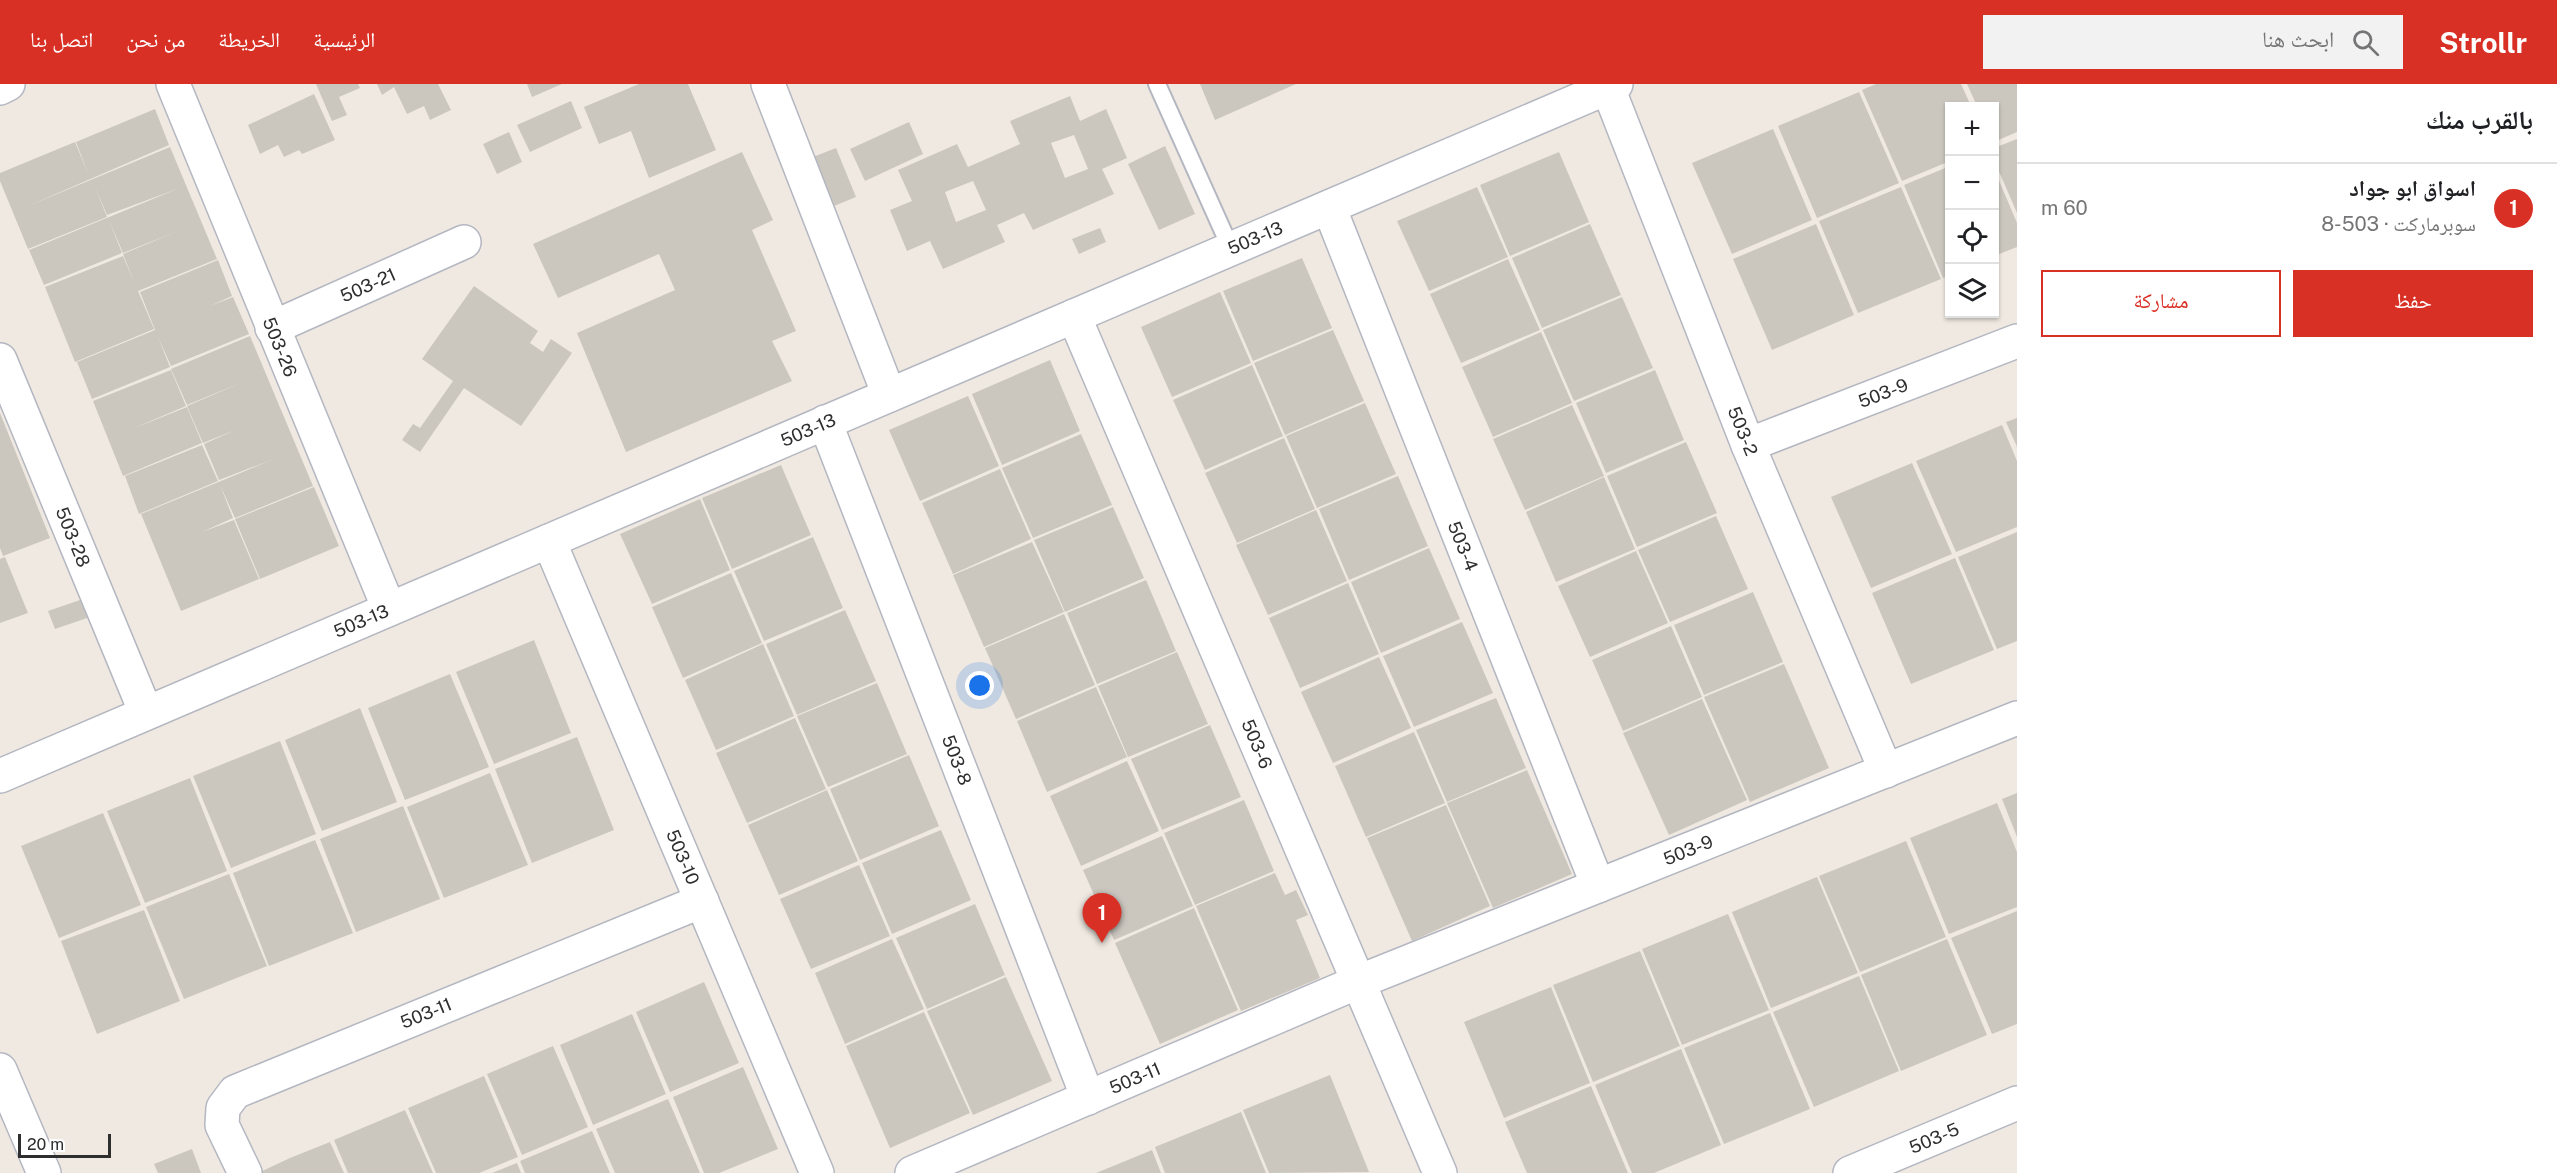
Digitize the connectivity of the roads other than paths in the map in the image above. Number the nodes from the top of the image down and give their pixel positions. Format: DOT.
graph roads {
  1 [pos="8,84"];
  2 [pos="173,84"];
  3 [pos="768,84"];
  4 [pos="1157,84"];
  5 [pos="1612,86"];
  6 [pos="0,88"];
  7 [pos="1329,207"];
  8 [pos="464,242"];
  9 [pos="1231,249"];
  10 [pos="1074,316"];
  11 [pos="272,328"];
  12 [pos="2017,341"];
  13 [pos="0,360"];
  14 [pos="889,395"];
  15 [pos="825,423"];
  16 [pos="1748,445"];
  17 [pos="549,541"];
  18 [pos="388,609"];
  19 [pos="146,713"];
  20 [pos="2017,718"];
  21 [pos="1886,771"];
  22 [pos="0,776"];
  23 [pos="1598,886"];
  24 [pos="702,901"];
  25 [pos="1358,982"];
  26 [pos="0,1070"];
  27 [pos="1088,1098"];
  28 [pos="2017,1103"];
  29 [pos="44,1173"];
  30 [pos="245,1173"];
  31 [pos="817,1173"];
  32 [pos="912,1173"];
  33 [pos="1440,1173"];
  34 [pos="1850,1173"];
  1 -- 6 [label="street"];
  2 -- 11 [label="street, 503-26"];
  3 -- 14 [label="street"];
  4 -- 9 [label="lane"];
  5 -- 7 [label="street, 503-13"];
  5 -- 16 [label="street, 503-2"];
  7 -- 9 [label="street, 503-13"];
  7 -- 23 [label="street, 503-4"];
  8 -- 11 [label="street, 503-21"];
  9 -- 10 [label="street, 503-13"];
  10 -- 14 [label="street, 503-13"];
  10 -- 25 [label="street, 503-6"];
  11 -- 18 [label="street, 503-26"];
  12 -- 16 [label="street, 503-9"];
  13 -- 19 [label="street, 503-28"];
  14 -- 15 [label="street, 503-13"];
  15 -- 17 [label="street, 503-13"];
  15 -- 27 [label="street, 503-8"];
  16 -- 21 [label="street, 503-2"];
  17 -- 18 [label="street, 503-13"];
  17 -- 24 [label="street, 503-10"];
  18 -- 19 [label="street, 503-13"];
  19 -- 22 [label="street, 503-13"];
  20 -- 21 [label="street, 503-9"];
  21 -- 23 [label="street, 503-9"];
  23 -- 25 [label="street, 503-9"];
  24 -- 30 [label="street, 503-11"];
  24 -- 31 [label="street, 503-10"];
  25 -- 27 [label="street, 503-11"];
  25 -- 33 [label="street, 503-6"];
  26 -- 29 [label="street"];
  27 -- 32 [label="street, 503-11"];
  28 -- 34 [label="street, 503-5"];
}
